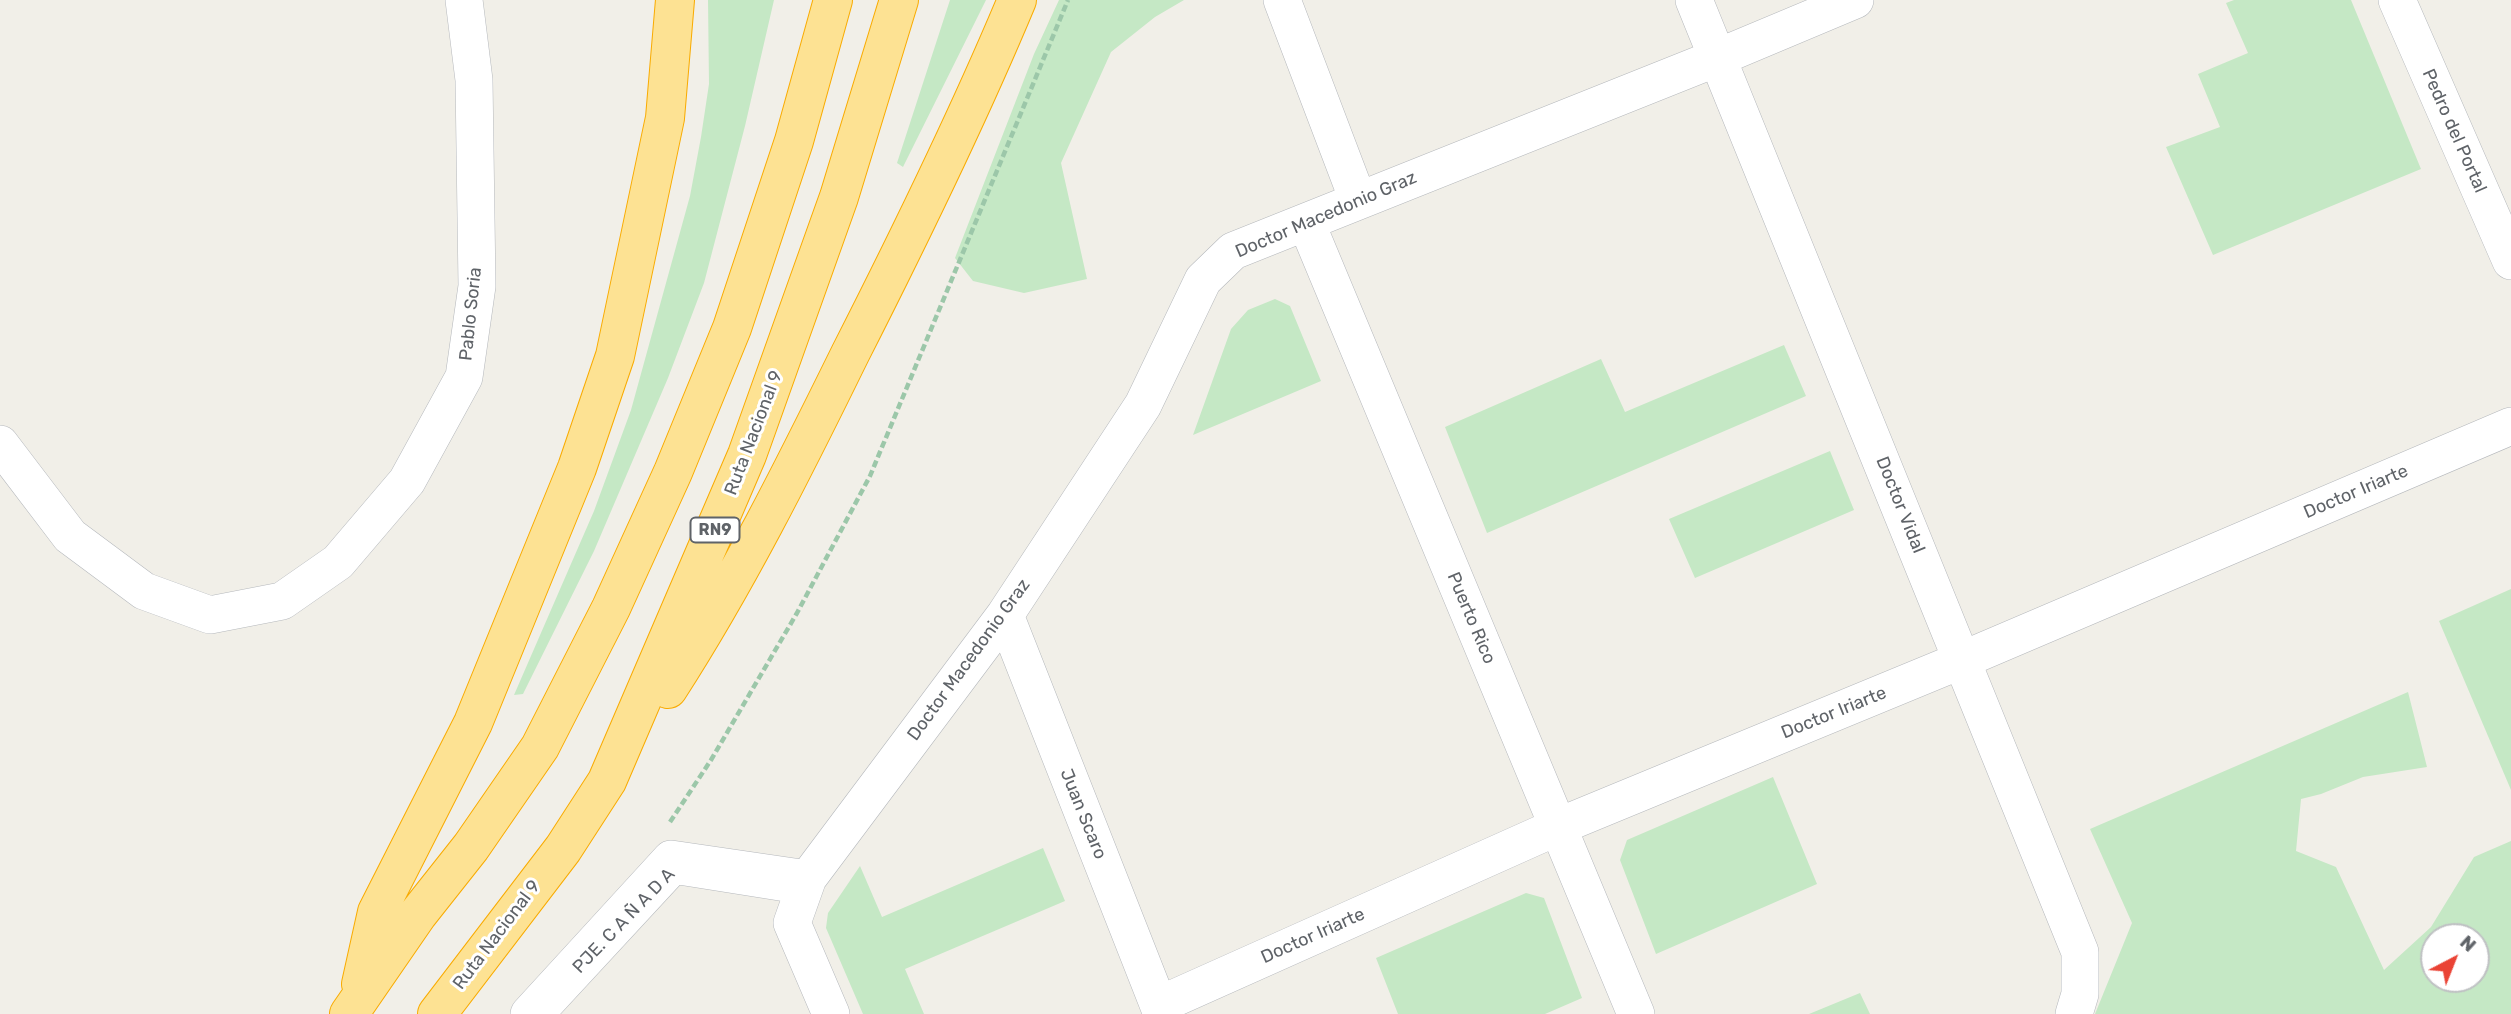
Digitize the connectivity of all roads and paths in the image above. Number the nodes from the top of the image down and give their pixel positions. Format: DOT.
graph roads {
  1 [pos="464,0"];
  2 [pos="675,0"];
  3 [pos="833,0"];
  4 [pos="899,0"];
  5 [pos="1017,0"];
  6 [pos="1068,0"];
  7 [pos="1282,0"];
  8 [pos="1694,0"];
  9 [pos="1855,0"];
  10 [pos="2397,0"];
  11 [pos="1719,57"];
  12 [pos="1358,200"];
  13 [pos="1306,222"];
  14 [pos="2511,261"];
  15 [pos="2511,426"];
  16 [pos="0,444"];
  17 [pos="1004,615"];
  18 [pos="1962,660"];
  19 [pos="607,781"];
  20 [pos="669,824"];
  21 [pos="1557,827"];
  22 [pos="353,1007"];
  23 [pos="1161,1009"];
  24 [pos="437,1014"];
  25 [pos="529,1014"];
  26 [pos="535,1014"];
  27 [pos="831,1014"];
  28 [pos="1636,1014"];
  29 [pos="2074,1014"];
  1 -- 16 [label="street, Pablo Soria"];
  2 -- 22 [label="highway"];
  3 -- 22 [label="highway"];
  4 -- 19 [label="highway, Ruta Nacional 9 / RN9"];
  5 -- 19 [label="highway"];
  6 -- 20 [label="path"];
  7 -- 12 [label="street"];
  8 -- 11 [label="street, Doctor Vidal"];
  9 -- 11 [label="street, Doctor Macedonio Graz"];
  10 -- 14 [label="street, Pedro del Portal"];
  11 -- 12 [label="street, Doctor Macedonio Graz"];
  11 -- 18 [label="street, Doctor Vidal"];
  12 -- 13 [label="street, Doctor Macedonio Graz"];
  13 -- 17 [label="street, Doctor Macedonio Graz"];
  13 -- 21 [label="street, Puerto Rico"];
  15 -- 18 [label="street, Doctor Iriarte"];
  17 -- 23 [label="street, Juan Scaro"];
  17 -- 27 [label="street, Doctor Macedonio Graz"];
  18 -- 21 [label="street, Doctor Iriarte"];
  18 -- 29 [label="street, Doctor Vidal"];
  19 -- 24 [label="highway, Ruta Nacional 9 / RN9"];
  21 -- 23 [label="street, Doctor Iriarte"];
  21 -- 28 [label="street, Puerto Rico"];
  25 -- 26 [label="street, PJE. C A Ñ A D A"];
}
